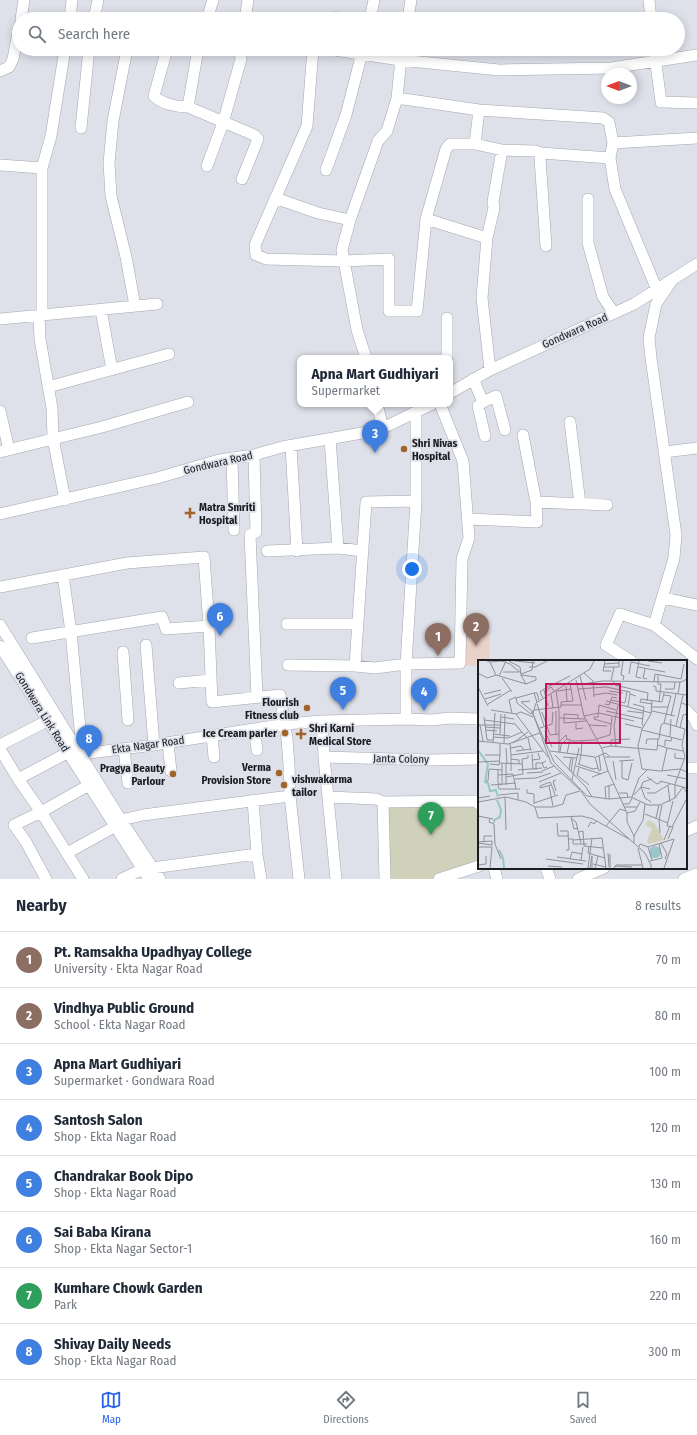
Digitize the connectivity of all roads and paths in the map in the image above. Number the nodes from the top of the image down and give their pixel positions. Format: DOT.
graph roads {
  1 [pos="24,0"];
  2 [pos="72,0"];
  3 [pos="98,0"];
  4 [pos="213,0"];
  5 [pos="248,0"];
  6 [pos="374,0"];
  7 [pos="412,0"];
  8 [pos="649,0"];
  9 [pos="21,12"];
  10 [pos="71,12"];
  11 [pos="95,12"];
  12 [pos="209,12"];
  13 [pos="246,12"];
  14 [pos="371,12"];
  15 [pos="409,12"];
  16 [pos="650,12"];
  17 [pos="697,55"];
  18 [pos="14,56"];
  19 [pos="64,56"];
  20 [pos="88,56"];
  21 [pos="126,56"];
  22 [pos="165,56"];
  23 [pos="197,56"];
  24 [pos="241,56"];
  25 [pos="312,56"];
  26 [pos="362,56"];
  27 [pos="401,56"];
  28 [pos="413,56"];
  29 [pos="655,56"];
  30 [pos="655,62"];
  31 [pos="0,71"];
  32 [pos="397,98"];
  33 [pos="697,103"];
  34 [pos="188,107"];
  35 [pos="479,110"];
  36 [pos="223,123"];
  37 [pos="81,128"];
  38 [pos="697,138"];
  39 [pos="613,143"];
  40 [pos="475,144"];
  41 [pos="502,150"];
  42 [pos="541,153"];
  43 [pos="610,158"];
  44 [pos="0,165"];
  45 [pos="208,166"];
  46 [pos="42,168"];
  47 [pos="326,170"];
  48 [pos="242,179"];
  49 [pos="275,198"];
  50 [pos="588,199"];
  51 [pos="426,219"];
  52 [pos="350,220"];
  53 [pos="487,238"];
  54 [pos="546,246"];
  55 [pos="344,260"];
  56 [pos="697,264"];
  57 [pos="673,279"];
  58 [pos="657,290"];
  59 [pos="157,304"];
  60 [pos="135,306"];
  61 [pos="101,310"];
  62 [pos="614,313"];
  63 [pos="39,316"];
  64 [pos="448,318"];
  65 [pos="0,319"];
  66 [pos="169,354"];
  67 [pos="365,355"];
  68 [pos="447,355"];
  69 [pos="112,370"];
  70 [pos="490,370"];
  71 [pos="473,379"];
  72 [pos="48,388"];
  73 [pos="453,391"];
  74 [pos="188,402"];
  75 [pos="483,402"];
  76 [pos="378,407"];
  77 [pos="427,407"];
  78 [pos="441,407"];
  79 [pos="0,411"];
  80 [pos="416,413"];
  81 [pos="570,422"];
  82 [pos="382,428"];
  83 [pos="505,430"];
  84 [pos="524,435"];
  85 [pos="485,436"];
  86 [pos="53,438"];
  87 [pos="330,439"];
  88 [pos="291,446"];
  89 [pos="697,448"];
  90 [pos="4,451"];
  91 [pos="665,452"];
  92 [pos="254,455"];
  93 [pos="232,458"];
  94 [pos="65,500"];
  95 [pos="416,501"];
  96 [pos="536,502"];
  97 [pos="580,504"];
  98 [pos="607,505"];
  99 [pos="0,514"];
  100 [pos="468,519"];
  101 [pos="234,530"];
  102 [pos="338,548"];
  103 [pos="267,551"];
  104 [pos="297,551"];
  105 [pos="363,551"];
  106 [pos="63,575"];
  107 [pos="0,587"];
  108 [pos="663,598"];
  109 [pos="697,605"];
  110 [pos="287,624"];
  111 [pos="358,624"];
  112 [pos="0,625"];
  113 [pos="654,625"];
  114 [pos="209,626"];
  115 [pos="71,632"];
  116 [pos="32,638"];
  117 [pos="146,645"];
  118 [pos="0,646"];
  119 [pos="123,652"];
  120 [pos="697,659"];
  121 [pos="629,660"];
  122 [pos="406,664"];
  123 [pos="288,665"];
  124 [pos="356,666"];
  125 [pos="211,680"];
  126 [pos="179,683"];
  127 [pos="257,697"];
  128 [pos="687,711"];
  129 [pos="406,719"];
  130 [pos="478,719"];
  131 [pos="128,720"];
  132 [pos="47,721"];
  133 [pos="322,722"];
  134 [pos="286,724"];
  135 [pos="697,725"];
  136 [pos="254,729"];
  137 [pos="212,736"];
  138 [pos="168,743"];
  139 [pos="0,745"];
  140 [pos="154,745"];
  141 [pos="124,748"];
  142 [pos="0,749"];
  143 [pos="257,750"];
  144 [pos="82,752"];
  145 [pos="67,753"];
  146 [pos="214,757"];
  147 [pos="324,757"];
  148 [pos="478,759"];
  149 [pos="171,771"];
  150 [pos="18,779"];
  151 [pos="128,783"];
  152 [pos="89,785"];
  153 [pos="290,796"];
  154 [pos="329,797"];
  155 [pos="253,800"];
  156 [pos="383,802"];
  157 [pos="478,803"];
  158 [pos="41,812"];
  159 [pos="118,823"];
  160 [pos="697,826"];
  161 [pos="687,831"];
  162 [pos="66,853"];
  163 [pos="257,854"];
  164 [pos="478,866"];
  165 [pos="494,869"];
  166 [pos="546,869"];
  167 [pos="602,869"];
  168 [pos="149,872"];
  169 [pos="697,874"];
  170 [pos="46,879"];
  171 [pos="83,879"];
  172 [pos="122,879"];
  173 [pos="160,879"];
  174 [pos="260,879"];
  175 [pos="299,879"];
  176 [pos="336,879"];
  177 [pos="385,879"];
  178 [pos="439,879"];
  179 [pos="497,879"];
  180 [pos="550,879"];
  181 [pos="578,879"];
  182 [pos="684,879"];
  1 -- 9 [label="street"];
  2 -- 10 [label="street"];
  3 -- 11 [label="street"];
  4 -- 12 [label="street"];
  5 -- 13 [label="street"];
  6 -- 14 [label="street"];
  7 -- 15 [label="street"];
  8 -- 16 [label="street"];
  17 -- 30 [label="street"];
  18 -- 31 [label="street"];
  19 -- 46 [label="street"];
  20 -- 37 [label="street"];
  21 -- 60 [label="street"];
  22 -- 34 [label="street"];
  23 -- 34 [label="street"];
  24 -- 36 [label="street"];
  25 -- 49 [label="street"];
  26 -- 47 [label="street"];
  27 -- 32 [label="street"];
  28 -- 30 [label="street"];
  29 -- 30 [label="street"];
  30 -- 33 [label="street"];
  32 -- 35 [label="street"];
  32 -- 52 [label="street"];
  34 -- 36 [label="street"];
  35 -- 39 [label="street"];
  35 -- 40 [label="street"];
  36 -- 45 [label="street"];
  36 -- 48 [label="street"];
  38 -- 39 [label="street"];
  39 -- 43 [label="street"];
  40 -- 41 [label="street"];
  40 -- 51 [label="street"];
  41 -- 42 [label="street"];
  41 -- 53 [label="street"];
  42 -- 43 [label="street"];
  42 -- 54 [label="street"];
  43 -- 58 [label="street"];
  44 -- 46 [label="street"];
  46 -- 63 [label="street"];
  49 -- 52 [label="street"];
  49 -- 55 [label="street"];
  50 -- 62 [label="street"];
  51 -- 53 [label="street"];
  51 -- 55 [label="street"];
  52 -- 55 [label="street"];
  53 -- 70 [label="street"];
  55 -- 67 [label="street"];
  56 -- 57 [label="street, Gondwara Road"];
  57 -- 58 [label="street, Gondwara Road"];
  57 -- 91 [label="street"];
  58 -- 62 [label="street, Gondwara Road"];
  59 -- 60 [label="street"];
  60 -- 61 [label="street"];
  61 -- 63 [label="street"];
  61 -- 69 [label="street"];
  62 -- 70 [label="street, Gondwara Road"];
  63 -- 65 [label="street"];
  63 -- 72 [label="street"];
  64 -- 68 [label="street"];
  66 -- 69 [label="street"];
  69 -- 72 [label="street"];
  70 -- 71 [label="street, Gondwara Road"];
  71 -- 73 [label="street, Gondwara Road"];
  71 -- 75 [label="street"];
  72 -- 86 [label="street"];
  74 -- 86 [label="street"];
  75 -- 83 [label="street"];
  75 -- 85 [label="street"];
  76 -- 82 [label="street"];
  77 -- 80 [label="street, Gondwara Road"];
  78 -- 100 [label="street"];
  79 -- 90 [label="street"];
  80 -- 82 [label="street, Gondwara Road"];
  80 -- 95 [label="street"];
  81 -- 97 [label="street"];
  82 -- 87 [label="street, Gondwara Road"];
  84 -- 96 [label="street"];
  86 -- 90 [label="street"];
  86 -- 94 [label="street"];
  87 -- 88 [label="street, Gondwara Road"];
  87 -- 102 [label="street"];
  88 -- 92 [label="street, Gondwara Road"];
  88 -- 104 [label="street"];
  89 -- 91 [label="street"];
  91 -- 108 [label="street"];
  92 -- 93 [label="street, Gondwara Road"];
  92 -- 127 [label="street"];
  93 -- 94 [label="street, Gondwara Road"];
  93 -- 101 [label="street"];
  94 -- 99 [label="street, Gondwara Road"];
  95 -- 105 [label="street"];
  95 -- 122 [label="street"];
  96 -- 97 [label="street"];
  96 -- 100 [label="street"];
  97 -- 98 [label="street"];
  100 -- 122 [label="street"];
  102 -- 104 [label="street"];
  102 -- 105 [label="street"];
  103 -- 104 [label="street"];
  105 -- 111 [label="street"];
  106 -- 107 [label="street"];
  106 -- 114 [label="street"];
  106 -- 115 [label="street"];
  108 -- 109 [label="street"];
  108 -- 113 [label="street"];
  110 -- 111 [label="street"];
  111 -- 124 [label="street"];
  112 -- 144 [label="street"];
  113 -- 120 [label="street"];
  113 -- 121 [label="street"];
  114 -- 115 [label="street"];
  114 -- 125 [label="street"];
  115 -- 116 [label="street"];
  115 -- 144 [label="street"];
  117 -- 140 [label="street"];
  118 -- 132 [label="street, Gondwara Link Road"];
  119 -- 131 [label="street"];
  122 -- 124 [label="street"];
  122 -- 129 [label="street"];
  123 -- 124 [label="street"];
  125 -- 126 [label="street"];
  125 -- 127 [label="street"];
  127 -- 134 [label="street"];
  128 -- 135 [label="street"];
  129 -- 130 [label="street, Ekta Nagar Road"];
  129 -- 133 [label="street, Ekta Nagar Road"];
  132 -- 139 [label="street"];
  132 -- 145 [label="street, Gondwara Link Road"];
  133 -- 134 [label="street, Ekta Nagar Road"];
  133 -- 147 [label="street"];
  134 -- 136 [label="street, Ekta Nagar Road"];
  134 -- 153 [label="street"];
  136 -- 137 [label="street, Ekta Nagar Road"];
  136 -- 143 [label="street"];
  137 -- 138 [label="street, Ekta Nagar Road"];
  137 -- 146 [label="street"];
  138 -- 140 [label="street, Ekta Nagar Road"];
  138 -- 149 [label="street"];
  140 -- 141 [label="street, Ekta Nagar Road"];
  141 -- 144 [label="street, Ekta Nagar Road"];
  141 -- 151 [label="street"];
  142 -- 150 [label="street"];
  144 -- 159 [label="street"];
  145 -- 150 [label="street"];
  145 -- 152 [label="street, Gondwara Link Road"];
  147 -- 148 [label="street, Janta Colony"];
  147 -- 154 [label="street"];
  150 -- 158 [label="street"];
  152 -- 158 [label="street"];
  152 -- 159 [label="street, Gondwara Link Road"];
  153 -- 155 [label="street"];
  153 -- 175 [label="street"];
  154 -- 156 [label="street"];
  154 -- 176 [label="street"];
  155 -- 159 [label="street"];
  155 -- 163 [label="street"];
  156 -- 157 [label="street"];
  156 -- 177 [label="street"];
  158 -- 162 [label="street"];
  158 -- 170 [label="street"];
  159 -- 162 [label="street"];
  159 -- 168 [label="street"];
  160 -- 161 [label="street"];
  162 -- 171 [label="street"];
  163 -- 168 [label="street"];
  163 -- 174 [label="street"];
  164 -- 178 [label="street"];
  165 -- 179 [label="street"];
  166 -- 180 [label="street"];
  167 -- 181 [label="street"];
  168 -- 172 [label="street"];
  168 -- 173 [label="street"];
  169 -- 182 [label="street"];
}
